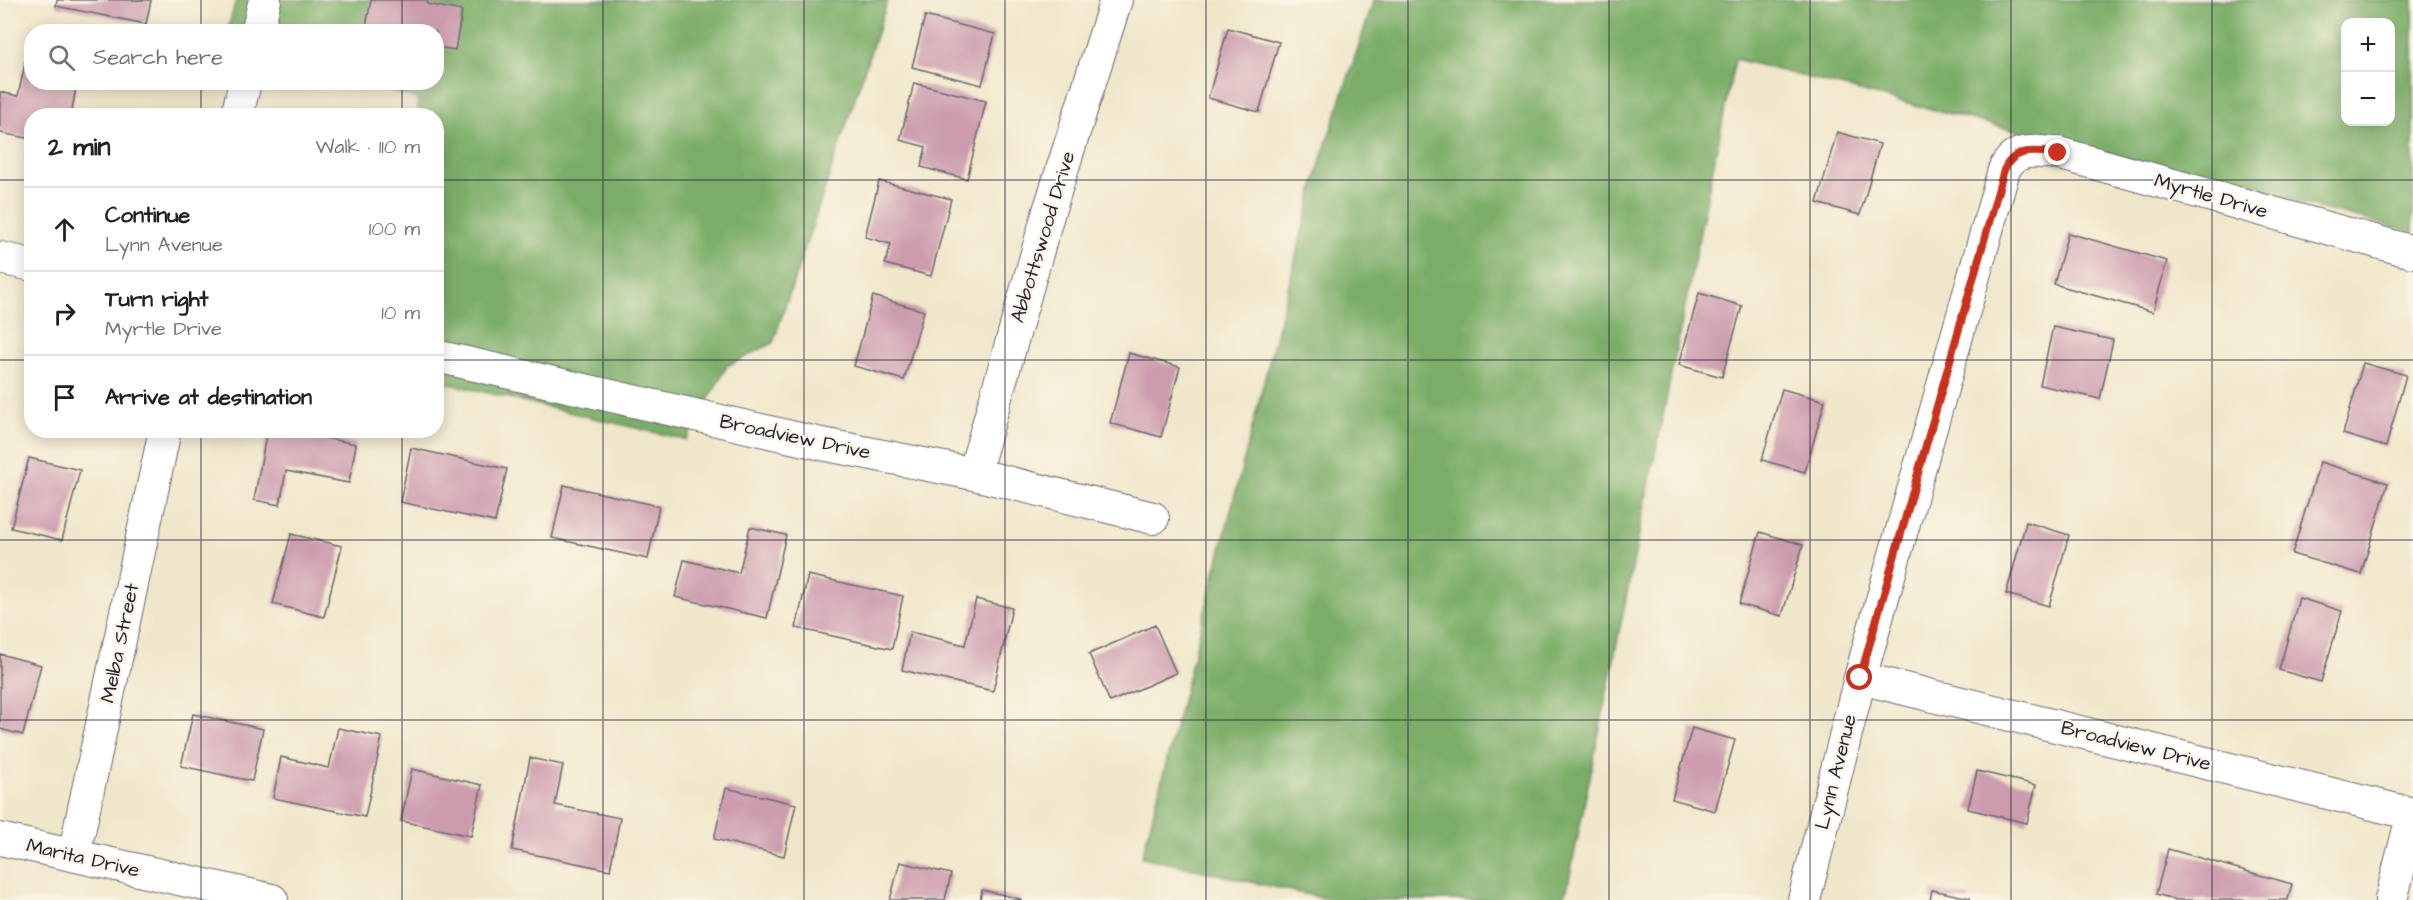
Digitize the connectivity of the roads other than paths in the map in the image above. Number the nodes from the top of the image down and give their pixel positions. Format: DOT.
graph roads {
  1 [pos="265,0"];
  2 [pos="1116,0"];
  3 [pos="259,24"];
  4 [pos="243,90"];
  5 [pos="239,108"];
  6 [pos="2008,160"];
  7 [pos="2413,252"];
  8 [pos="0,258"];
  9 [pos="24,263"];
  10 [pos="444,358"];
  11 [pos="163,438"];
  12 [pos="974,474"];
  13 [pos="1153,518"];
  14 [pos="1860,678"];
  15 [pos="2413,814"];
  16 [pos="0,839"];
  17 [pos="74,855"];
  18 [pos="272,900"];
  19 [pos="1804,900"];
  20 [pos="2391,900"];
  1 -- 3 [label="street"];
  2 -- 12 [label="street, Abbottswood Drive"];
  4 -- 5 [label="street"];
  6 -- 7 [label="street, Myrtle Drive"];
  6 -- 14 [label="street, Lynn Avenue"];
  8 -- 9 [label="street"];
  10 -- 12 [label="street, Broadview Drive"];
  11 -- 17 [label="street, Melba Street"];
  12 -- 13 [label="street, Broadview Drive"];
  14 -- 15 [label="street, Broadview Drive"];
  14 -- 19 [label="street, Lynn Avenue"];
  15 -- 20 [label="street"];
  16 -- 17 [label="street, Marita Drive"];
  17 -- 18 [label="street, Marita Drive"];
}
